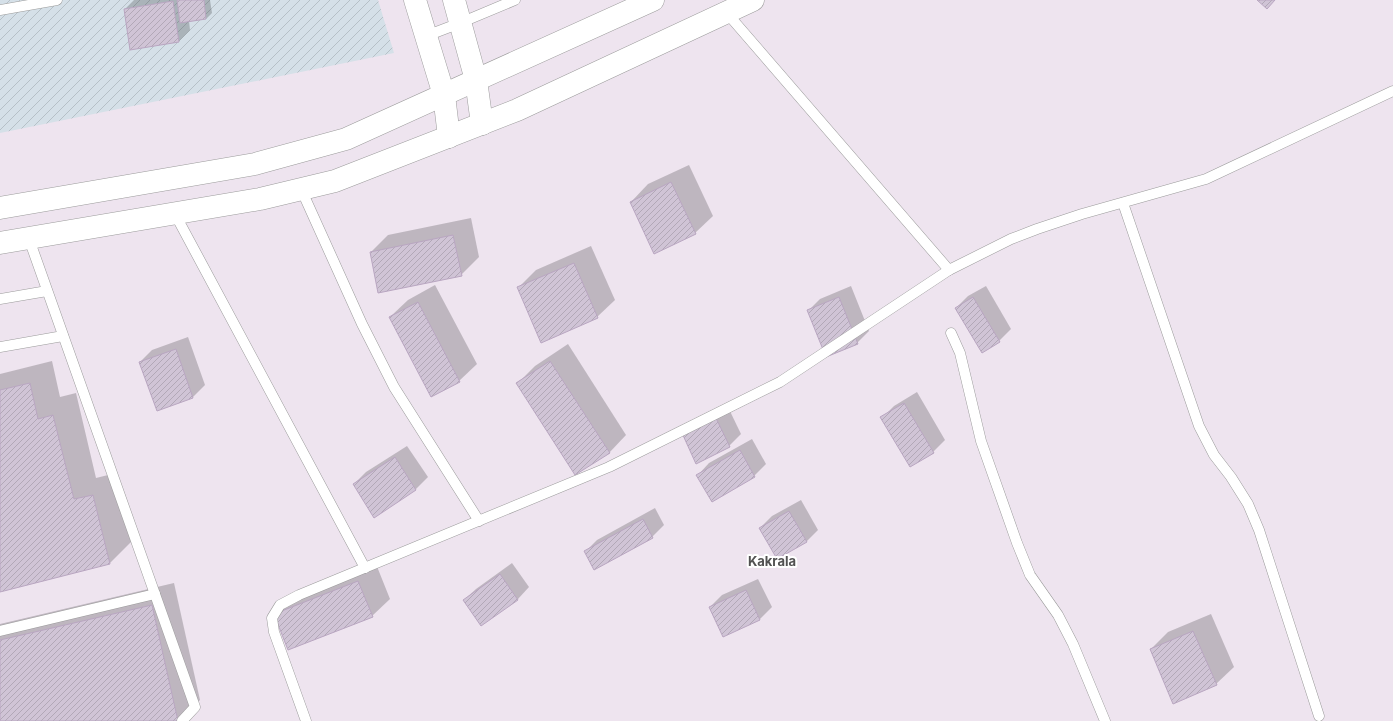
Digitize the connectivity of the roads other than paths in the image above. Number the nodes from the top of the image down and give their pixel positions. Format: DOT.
graph roads {
  1 [pos="57,0"];
  2 [pos="415,0"];
  3 [pos="454,0"];
  4 [pos="515,0"];
  5 [pos="653,0"];
  6 [pos="753,0"];
  7 [pos="0,10"];
  8 [pos="726,12"];
  9 [pos="460,24"];
  10 [pos="426,36"];
  11 [pos="476,80"];
  12 [pos="1393,91"];
  13 [pos="444,95"];
  14 [pos="482,124"];
  15 [pos="449,137"];
  16 [pos="301,189"];
  17 [pos="1123,203"];
  18 [pos="0,208"];
  19 [pos="175,214"];
  20 [pos="28,238"];
  21 [pos="0,243"];
  22 [pos="949,270"];
  23 [pos="47,291"];
  24 [pos="0,300"];
  25 [pos="951,333"];
  26 [pos="63,336"];
  27 [pos="0,347"];
  28 [pos="479,521"];
  29 [pos="365,568"];
  30 [pos="155,594"];
  31 [pos="0,631"];
  32 [pos="1319,716"];
  33 [pos="182,721"];
  34 [pos="306,721"];
  35 [pos="1105,721"];
  1 -- 7 [label="lane"];
  2 -- 10 [label="street"];
  3 -- 9 [label="street"];
  4 -- 9 [label="lane"];
  5 -- 11 [label="street"];
  6 -- 8 [label="street"];
  8 -- 14 [label="street"];
  8 -- 22 [label="lane"];
  9 -- 10 [label="lane"];
  9 -- 11 [label="street"];
  10 -- 13 [label="street"];
  11 -- 13 [label="street"];
  11 -- 14 [label="street"];
  12 -- 17 [label="lane"];
  13 -- 15 [label="street"];
  13 -- 18 [label="street"];
  14 -- 15 [label="street"];
  15 -- 16 [label="street"];
  16 -- 19 [label="street"];
  16 -- 28 [label="lane"];
  17 -- 22 [label="lane"];
  17 -- 32 [label="lane"];
  19 -- 20 [label="street"];
  19 -- 29 [label="lane"];
  20 -- 21 [label="street"];
  20 -- 23 [label="lane"];
  22 -- 28 [label="lane"];
  23 -- 24 [label="lane"];
  23 -- 26 [label="lane"];
  25 -- 35 [label="lane"];
  26 -- 27 [label="lane"];
  26 -- 30 [label="lane"];
  28 -- 29 [label="lane"];
  29 -- 34 [label="lane"];
  30 -- 31 [label="lane"];
  30 -- 33 [label="lane"];
}
